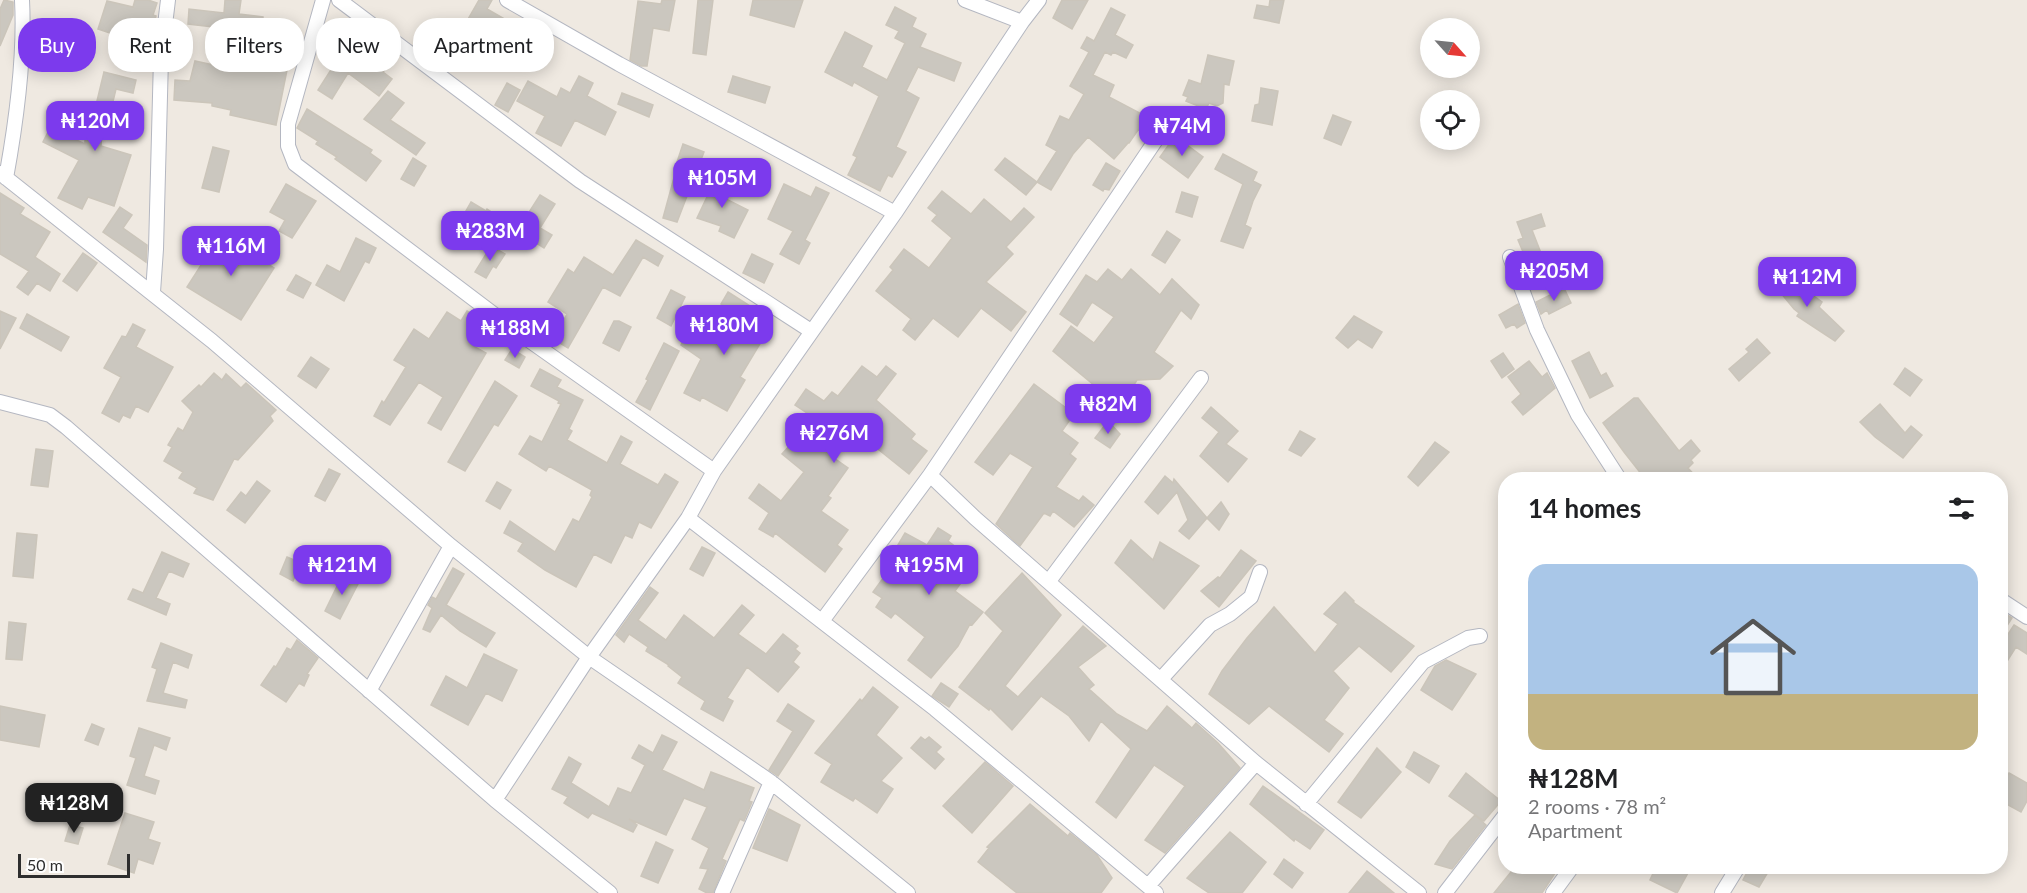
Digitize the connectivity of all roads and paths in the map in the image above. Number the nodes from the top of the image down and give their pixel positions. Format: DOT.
graph roads {
  1 [pos="21,0"];
  2 [pos="168,0"];
  3 [pos="323,0"];
  4 [pos="339,0"];
  5 [pos="507,0"];
  6 [pos="965,0"];
  7 [pos="1039,0"];
  8 [pos="1022,22"];
  9 [pos="1167,125"];
  10 [pos="3,175"];
  11 [pos="895,213"];
  12 [pos="1510,257"];
  13 [pos="153,292"];
  14 [pos="811,331"];
  15 [pos="1201,378"];
  16 [pos="0,402"];
  17 [pos="714,471"];
  18 [pos="1615,472"];
  19 [pos="930,475"];
  20 [pos="688,518"];
  21 [pos="451,546"];
  22 [pos="1260,572"];
  23 [pos="1049,581"];
  24 [pos="2008,605"];
  25 [pos="2027,617"];
  26 [pos="822,621"];
  27 [pos="1480,636"];
  28 [pos="589,657"];
  29 [pos="1161,679"];
  30 [pos="369,692"];
  31 [pos="1256,764"];
  32 [pos="771,782"];
  33 [pos="495,800"];
  34 [pos="1306,804"];
  35 [pos="1498,824"];
  36 [pos="1567,874"];
  37 [pos="1734,874"];
  38 [pos="1152,890"];
  39 [pos="610,893"];
  40 [pos="722,893"];
  41 [pos="908,893"];
  42 [pos="1419,893"];
  43 [pos="1445,893"];
  44 [pos="1553,893"];
  45 [pos="1722,893"];
  1 -- 10 [label="street"];
  2 -- 13 [label="street"];
  3 -- 17 [label="street"];
  4 -- 14 [label="street"];
  5 -- 11 [label="street"];
  6 -- 8 [label="street"];
  7 -- 8 [label="street"];
  8 -- 11 [label="street"];
  9 -- 19 [label="street"];
  10 -- 13 [label="street"];
  11 -- 14 [label="street"];
  12 -- 18 [label="street"];
  13 -- 21 [label="street"];
  14 -- 17 [label="street"];
  15 -- 23 [label="street"];
  16 -- 30 [label="street"];
  17 -- 20 [label="street"];
  19 -- 23 [label="street"];
  19 -- 26 [label="street"];
  20 -- 26 [label="street"];
  20 -- 28 [label="street"];
  21 -- 28 [label="street"];
  21 -- 30 [label="street"];
  22 -- 29 [label="street"];
  23 -- 29 [label="street"];
  24 -- 25 [label="street"];
  26 -- 38 [label="street"];
  27 -- 34 [label="street"];
  28 -- 32 [label="street"];
  28 -- 33 [label="street"];
  29 -- 31 [label="street"];
  30 -- 33 [label="street"];
  31 -- 34 [label="street"];
  31 -- 38 [label="street"];
  32 -- 40 [label="street"];
  32 -- 41 [label="street"];
  33 -- 39 [label="street"];
  34 -- 42 [label="street"];
  35 -- 43 [label="street"];
  36 -- 44 [label="street"];
  37 -- 45 [label="street"];
}
